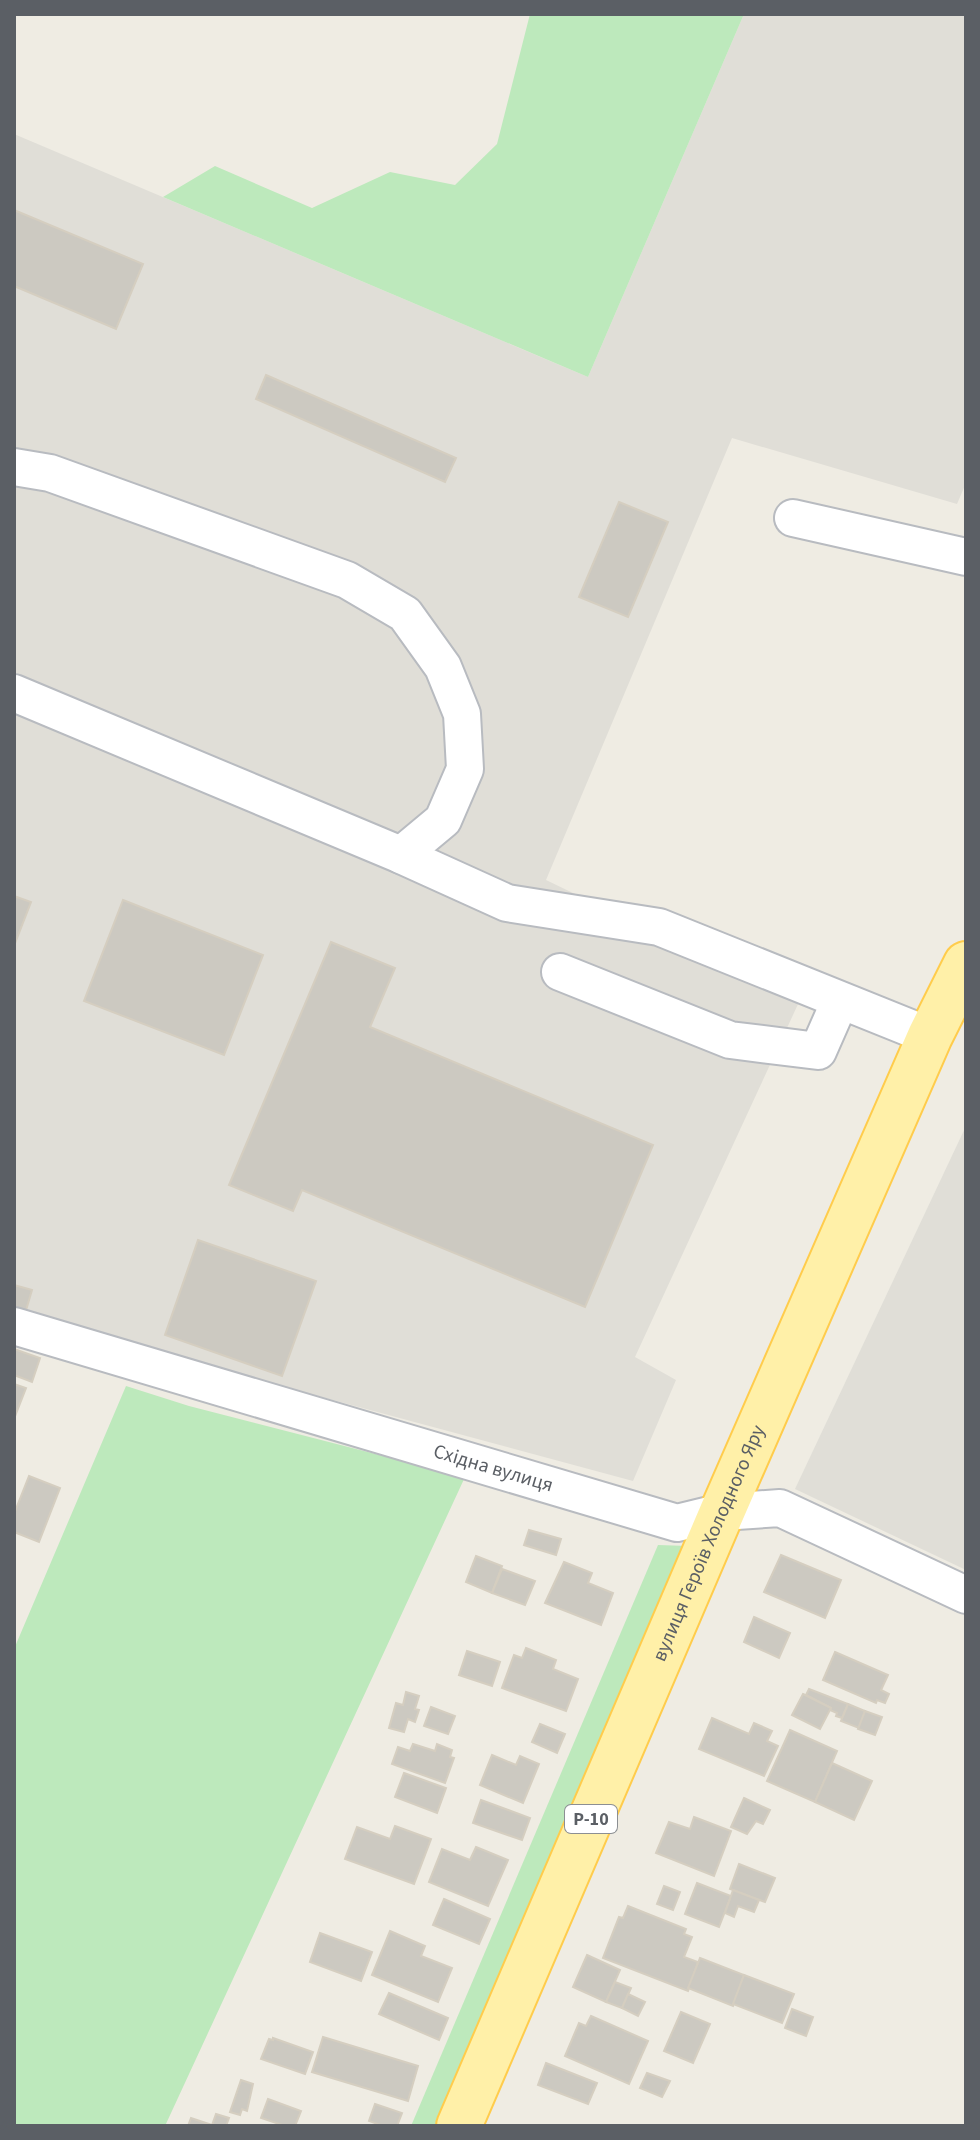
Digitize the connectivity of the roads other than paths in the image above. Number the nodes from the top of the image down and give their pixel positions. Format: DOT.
graph roads {
  1 [pos="14,467"];
  2 [pos="793,518"];
  3 [pos="966,557"];
  4 [pos="14,693"];
  5 [pos="401,855"];
  6 [pos="966,964"];
  7 [pos="560,972"];
  8 [pos="840,1001"];
  9 [pos="930,1036"];
  10 [pos="14,1326"];
  11 [pos="722,1512"];
  12 [pos="966,1595"];
  13 [pos="459,2126"];
  1 -- 5 [label="street"];
  2 -- 3 [label="street"];
  4 -- 5 [label="street"];
  5 -- 8 [label="street"];
  6 -- 9 [label="main road, вулиця Героїв Холодного Яру / Р-10"];
  7 -- 8 [label="street"];
  8 -- 9 [label="street"];
  9 -- 11 [label="main road, вулиця Героїв Холодного Яру / Р-10"];
  10 -- 11 [label="street, Східна вулиця"];
  11 -- 12 [label="street, Східна вулиця"];
  11 -- 13 [label="main road, вулиця Героїв Холодного Яру / Р-10"];
}
